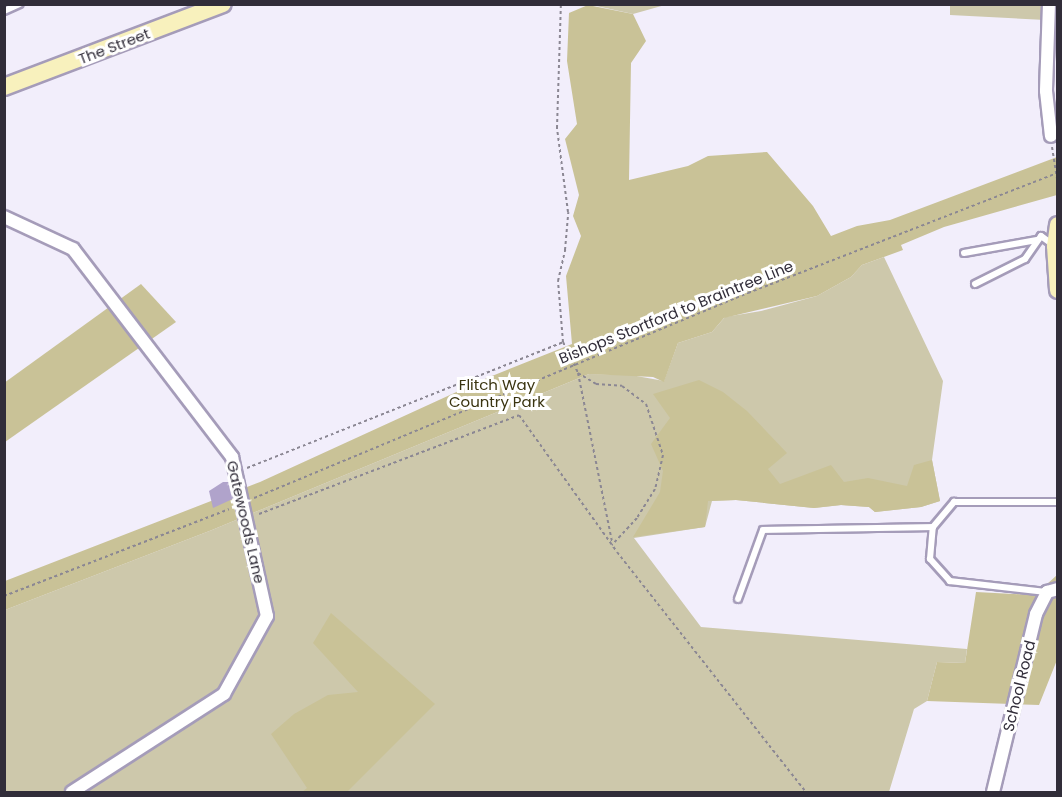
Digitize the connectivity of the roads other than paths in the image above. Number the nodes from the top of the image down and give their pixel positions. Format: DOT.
graph roads {
  1 [pos="20,4"];
  2 [pos="223,4"];
  3 [pos="1049,4"];
  4 [pos="4,11"];
  5 [pos="4,87"];
  6 [pos="1051,136"];
  7 [pos="4,217"];
  8 [pos="1058,225"];
  9 [pos="1037,239"];
  10 [pos="1055,246"];
  11 [pos="964,253"];
  12 [pos="975,284"];
  13 [pos="1058,290"];
  14 [pos="1058,502"];
  15 [pos="933,527"];
  16 [pos="1052,590"];
  17 [pos="738,599"];
  18 [pos="72,792"];
  19 [pos="993,792"];
  1 -- 4 [label="lane"];
  2 -- 5 [label="street, The Street"];
  3 -- 6 [label="street"];
  7 -- 18 [label="street, Gatewoods Lane"];
  8 -- 10 [label="street"];
  9 -- 10 [label="lane"];
  9 -- 11 [label="lane"];
  9 -- 12 [label="lane"];
  10 -- 13 [label="street"];
  14 -- 15 [label="lane"];
  15 -- 16 [label="lane"];
  15 -- 17 [label="lane"];
  16 -- 19 [label="street, School Road"];
}
